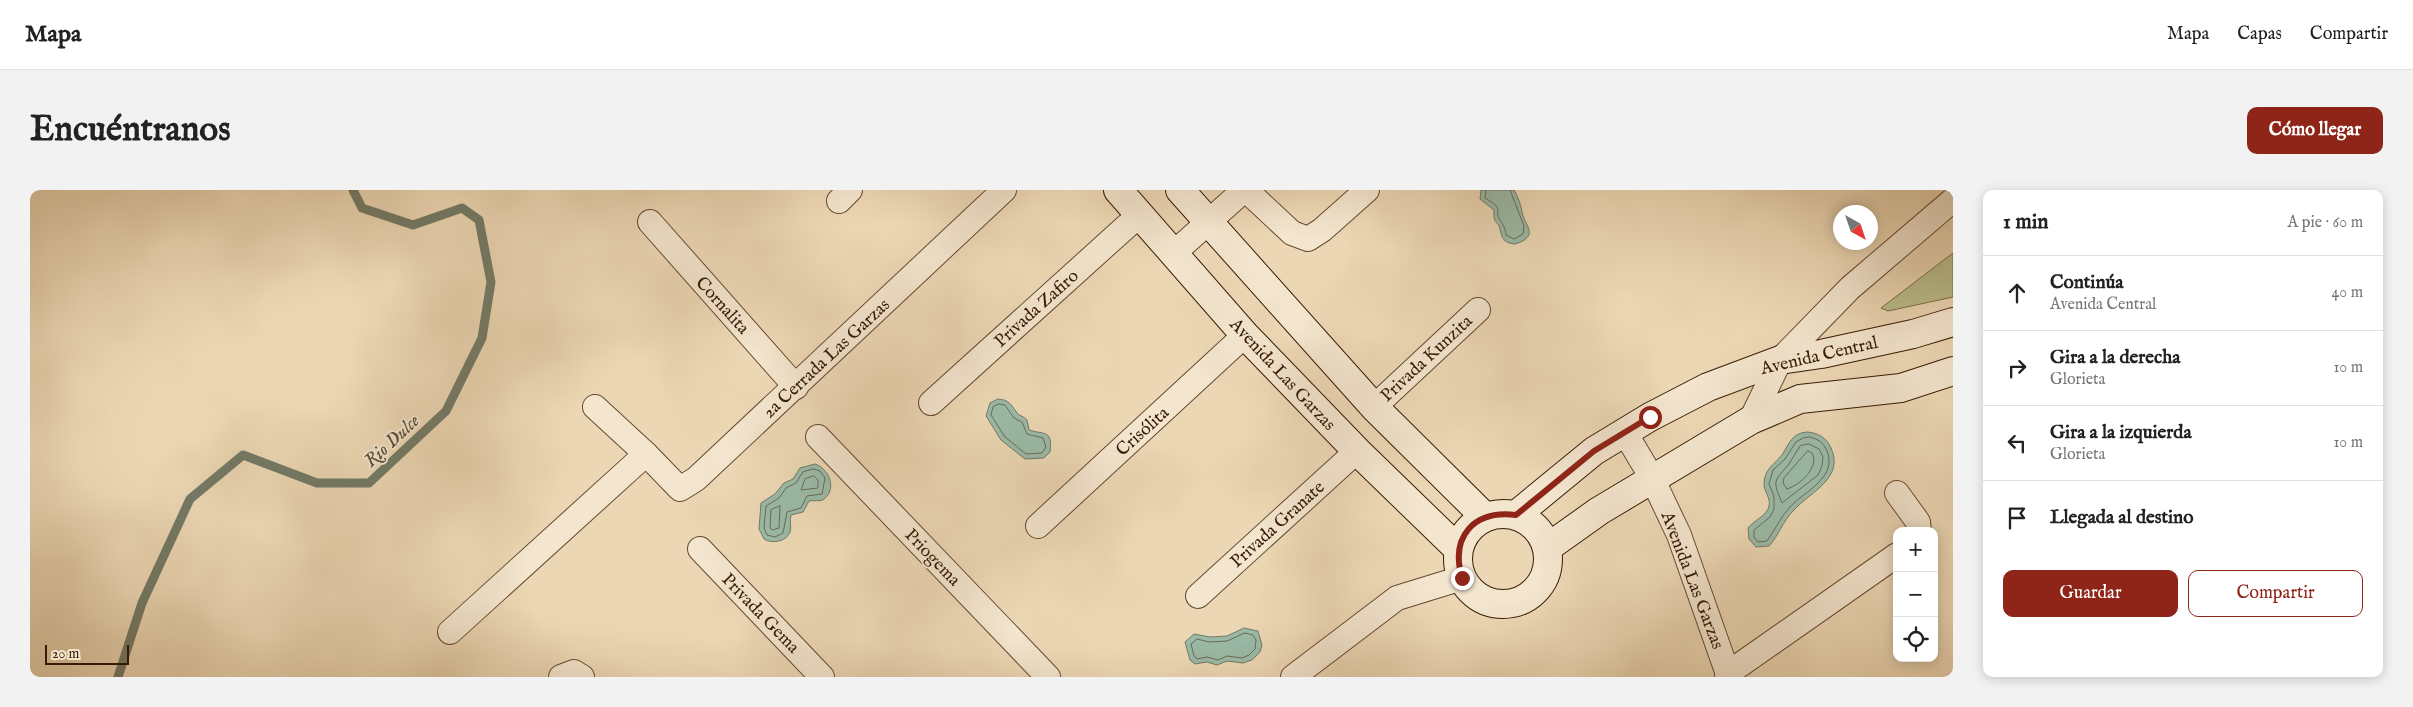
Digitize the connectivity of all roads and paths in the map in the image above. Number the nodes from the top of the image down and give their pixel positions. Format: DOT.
graph roads {
  1 [pos="1004,190"];
  2 [pos="1118,190"];
  3 [pos="1180,190"];
  4 [pos="1245,190"];
  5 [pos="1367,190"];
  6 [pos="1953,200"];
  7 [pos="1142,215"];
  8 [pos="650,222"];
  9 [pos="1208,223"];
  10 [pos="1174,253"];
  11 [pos="1478,310"];
  12 [pos="1953,322"];
  13 [pos="1245,335"];
  14 [pos="1780,360"];
  15 [pos="1953,370"];
  16 [pos="796,387"];
  17 [pos="931,403"];
  18 [pos="1374,406"];
  19 [pos="595,407"];
  20 [pos="1751,420"];
  21 [pos="1624,431"];
  22 [pos="818,437"];
  23 [pos="1357,452"];
  24 [pos="646,454"];
  25 [pos="1652,478"];
  26 [pos="1898,492"];
  27 [pos="1516,515"];
  28 [pos="1485,517"];
  29 [pos="1038,526"];
  30 [pos="1919,527"];
  31 [pos="1547,548"];
  32 [pos="700,549"];
  33 [pos="1458,549"];
  34 [pos="1893,558"];
  35 [pos="1462,578"];
  36 [pos="1198,596"];
  37 [pos="450,632"];
  38 [pos="1728,675"];
  39 [pos="561,677"];
  40 [pos="582,677"];
  41 [pos="822,677"];
  42 [pos="1048,677"];
  43 [pos="1293,677"];
  1 -- 16 [label="street, 2a Cerrada Las Garzas"];
  2 -- 7 [label="street, Avenida Las Garzas"];
  3 -- 9 [label="street"];
  4 -- 5 [label="street"];
  4 -- 9 [label="street"];
  6 -- 14 [label="street"];
  7 -- 10 [label="street, Avenida Las Garzas"];
  7 -- 17 [label="street, Privada Zafiro"];
  8 -- 16 [label="street, Cornalita"];
  9 -- 10 [label="street"];
  9 -- 18 [label="street"];
  10 -- 13 [label="street, Avenida Las Garzas"];
  11 -- 18 [label="street, Privada Kunzita"];
  12 -- 14 [label="street, Avenida Central"];
  13 -- 23 [label="street, Avenida Las Garzas"];
  13 -- 29 [label="street, Crisólita"];
  14 -- 20 [label="street"];
  14 -- 21 [label="street, Avenida Central"];
  15 -- 20 [label="street"];
  16 -- 24 [label="street, 2a Cerrada Las Garzas"];
  18 -- 28 [label="street"];
  19 -- 24 [label="street, 2a Cerrada Las Garzas"];
  20 -- 25 [label="street"];
  21 -- 25 [label="street, Avenida Las Garzas"];
  21 -- 27 [label="street, Avenida Central"];
  22 -- 42 [label="street, Priogema"];
  23 -- 33 [label="street, Avenida Las Garzas"];
  23 -- 36 [label="street, Privada Granate"];
  24 -- 37 [label="street"];
  25 -- 31 [label="street"];
  25 -- 38 [label="street, Avenida Las Garzas"];
  26 -- 30 [label="street"];
  27 -- 28 [label="street"];
  27 -- 31 [label="street"];
  28 -- 33 [label="street"];
  31 -- 35 [label="street"];
  32 -- 41 [label="street, Privada Gema"];
  33 -- 35 [label="street"];
  34 -- 38 [label="street"];
  35 -- 43 [label="street"];
  39 -- 40 [label="street"];
}
